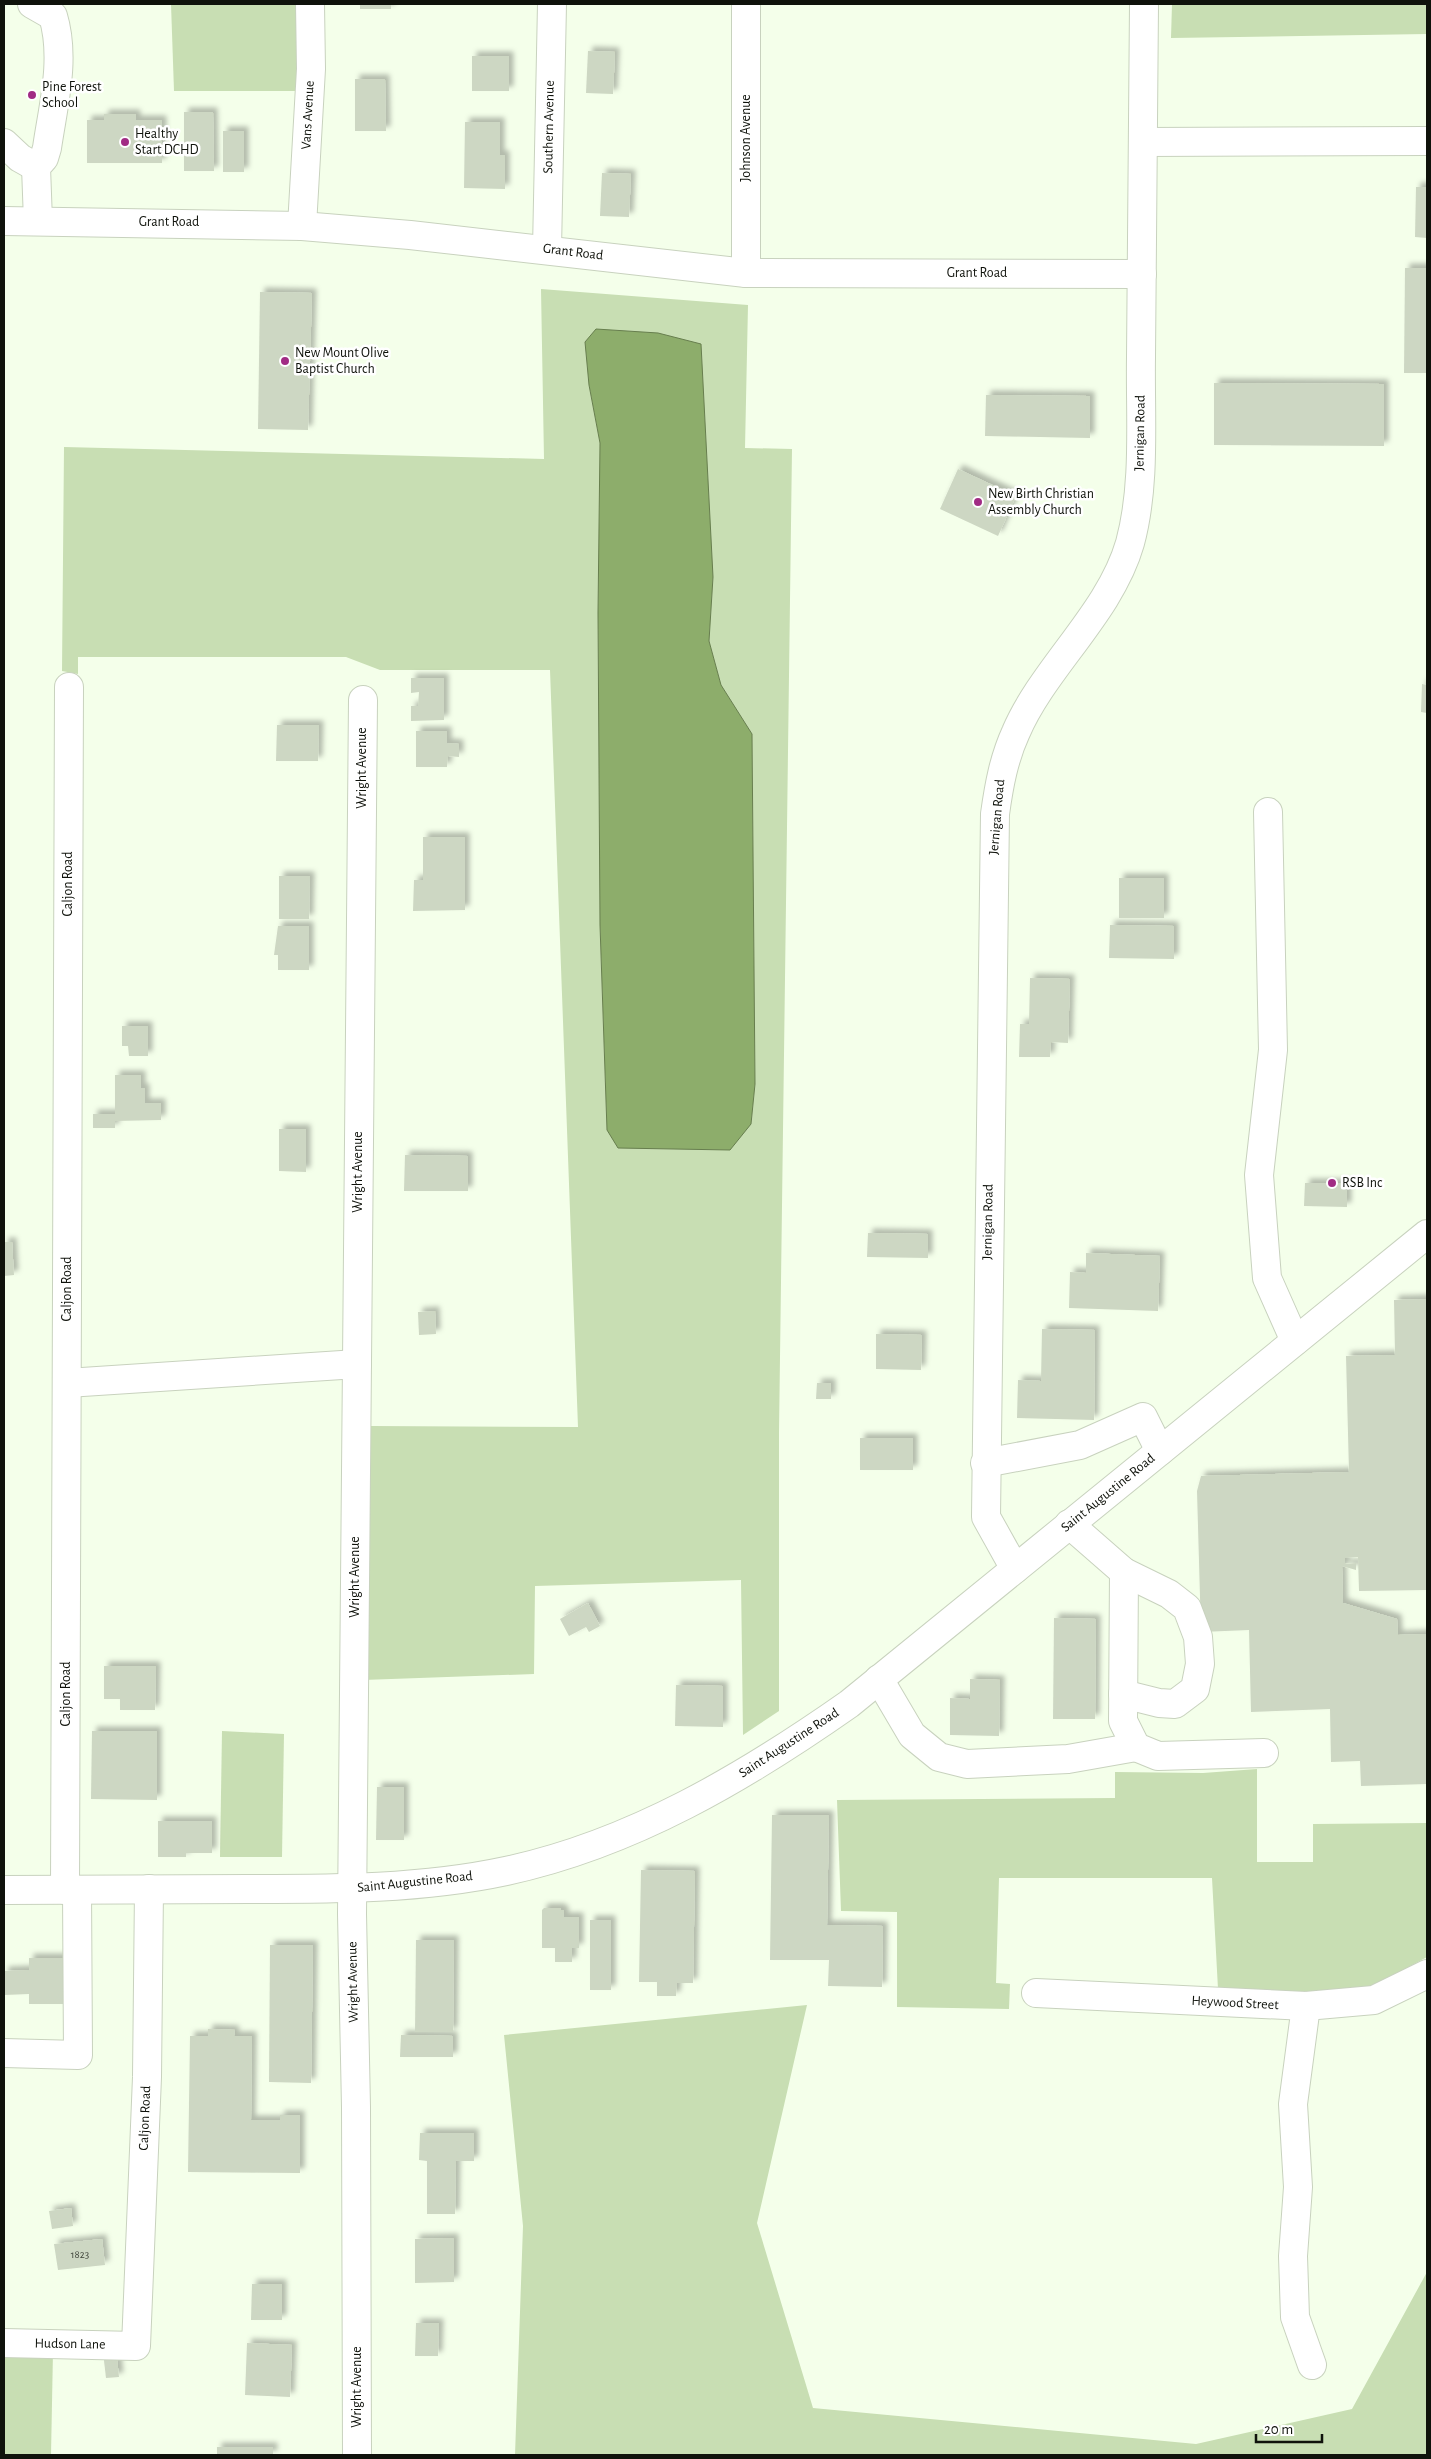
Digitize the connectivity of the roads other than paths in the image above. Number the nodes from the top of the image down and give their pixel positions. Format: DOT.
graph roads {
  1 [pos="32,4"];
  2 [pos="310,4"];
  3 [pos="552,4"];
  4 [pos="746,4"];
  5 [pos="1144,4"];
  6 [pos="1427,141"];
  7 [pos="1144,142"];
  8 [pos="4,143"];
  9 [pos="36,167"];
  10 [pos="4,221"];
  11 [pos="38,221"];
  12 [pos="302,226"];
  13 [pos="547,249"];
  14 [pos="746,272"];
  15 [pos="1142,274"];
  16 [pos="69,687"];
  17 [pos="362,700"];
  18 [pos="1268,812"];
  19 [pos="1426,1239"];
  20 [pos="1295,1341"];
  21 [pos="357,1364"];
  22 [pos="67,1383"];
  23 [pos="1160,1451"];
  24 [pos="985,1464"];
  25 [pos="1069,1524"];
  26 [pos="1015,1569"];
  27 [pos="1124,1572"];
  28 [pos="879,1679"];
  29 [pos="1123,1694"];
  30 [pos="1136,1747"];
  31 [pos="1264,1753"];
  32 [pos="352,1888"];
  33 [pos="150,1889"];
  34 [pos="4,1890"];
  35 [pos="71,1890"];
  36 [pos="1427,1974"];
  37 [pos="1036,1993"];
  38 [pos="1306,2006"];
  39 [pos="4,2054"];
  40 [pos="4,2342"];
  41 [pos="136,2346"];
  42 [pos="1312,2365"];
  43 [pos="356,2455"];
  1 -- 9 [label="street"];
  2 -- 12 [label="street, Vans Avenue"];
  3 -- 13 [label="street, Southern Avenue"];
  4 -- 14 [label="street, Johnson Avenue"];
  5 -- 7 [label="street, Jernigan Road"];
  6 -- 7 [label="street"];
  7 -- 15 [label="street, Jernigan Road"];
  8 -- 9 [label="street"];
  9 -- 11 [label="street"];
  10 -- 11 [label="street, Grant Road"];
  11 -- 12 [label="street, Grant Road"];
  12 -- 13 [label="street, Grant Road"];
  13 -- 14 [label="street, Grant Road"];
  14 -- 15 [label="street, Grant Road"];
  15 -- 24 [label="street, Jernigan Road"];
  16 -- 22 [label="street, Caljon Road"];
  17 -- 21 [label="street, Wright Avenue"];
  18 -- 20 [label="street"];
  19 -- 20 [label="street, Saint Augustine Road"];
  20 -- 23 [label="street, Saint Augustine Road"];
  21 -- 22 [label="street"];
  21 -- 32 [label="street, Wright Avenue"];
  22 -- 35 [label="street, Caljon Road"];
  23 -- 24 [label="street"];
  23 -- 25 [label="street, Saint Augustine Road"];
  24 -- 26 [label="street, Jernigan Road"];
  25 -- 26 [label="street, Saint Augustine Road"];
  25 -- 27 [label="street"];
  26 -- 28 [label="street, Saint Augustine Road"];
  27 -- 29 [label="street"];
  27 -- 29 [label="street"];
  28 -- 30 [label="street"];
  28 -- 32 [label="street, Saint Augustine Road"];
  29 -- 30 [label="street"];
  30 -- 31 [label="street"];
  32 -- 33 [label="street, Saint Augustine Road"];
  32 -- 43 [label="street, Wright Avenue"];
  33 -- 35 [label="street, Saint Augustine Road"];
  33 -- 41 [label="street, Caljon Road"];
  34 -- 35 [label="street, Saint Augustine Road"];
  35 -- 39 [label="street, Caljon Road"];
  36 -- 38 [label="street, Heywood Street"];
  37 -- 38 [label="street, Heywood Street"];
  38 -- 42 [label="street"];
  40 -- 41 [label="street, Hudson Lane"];
}
